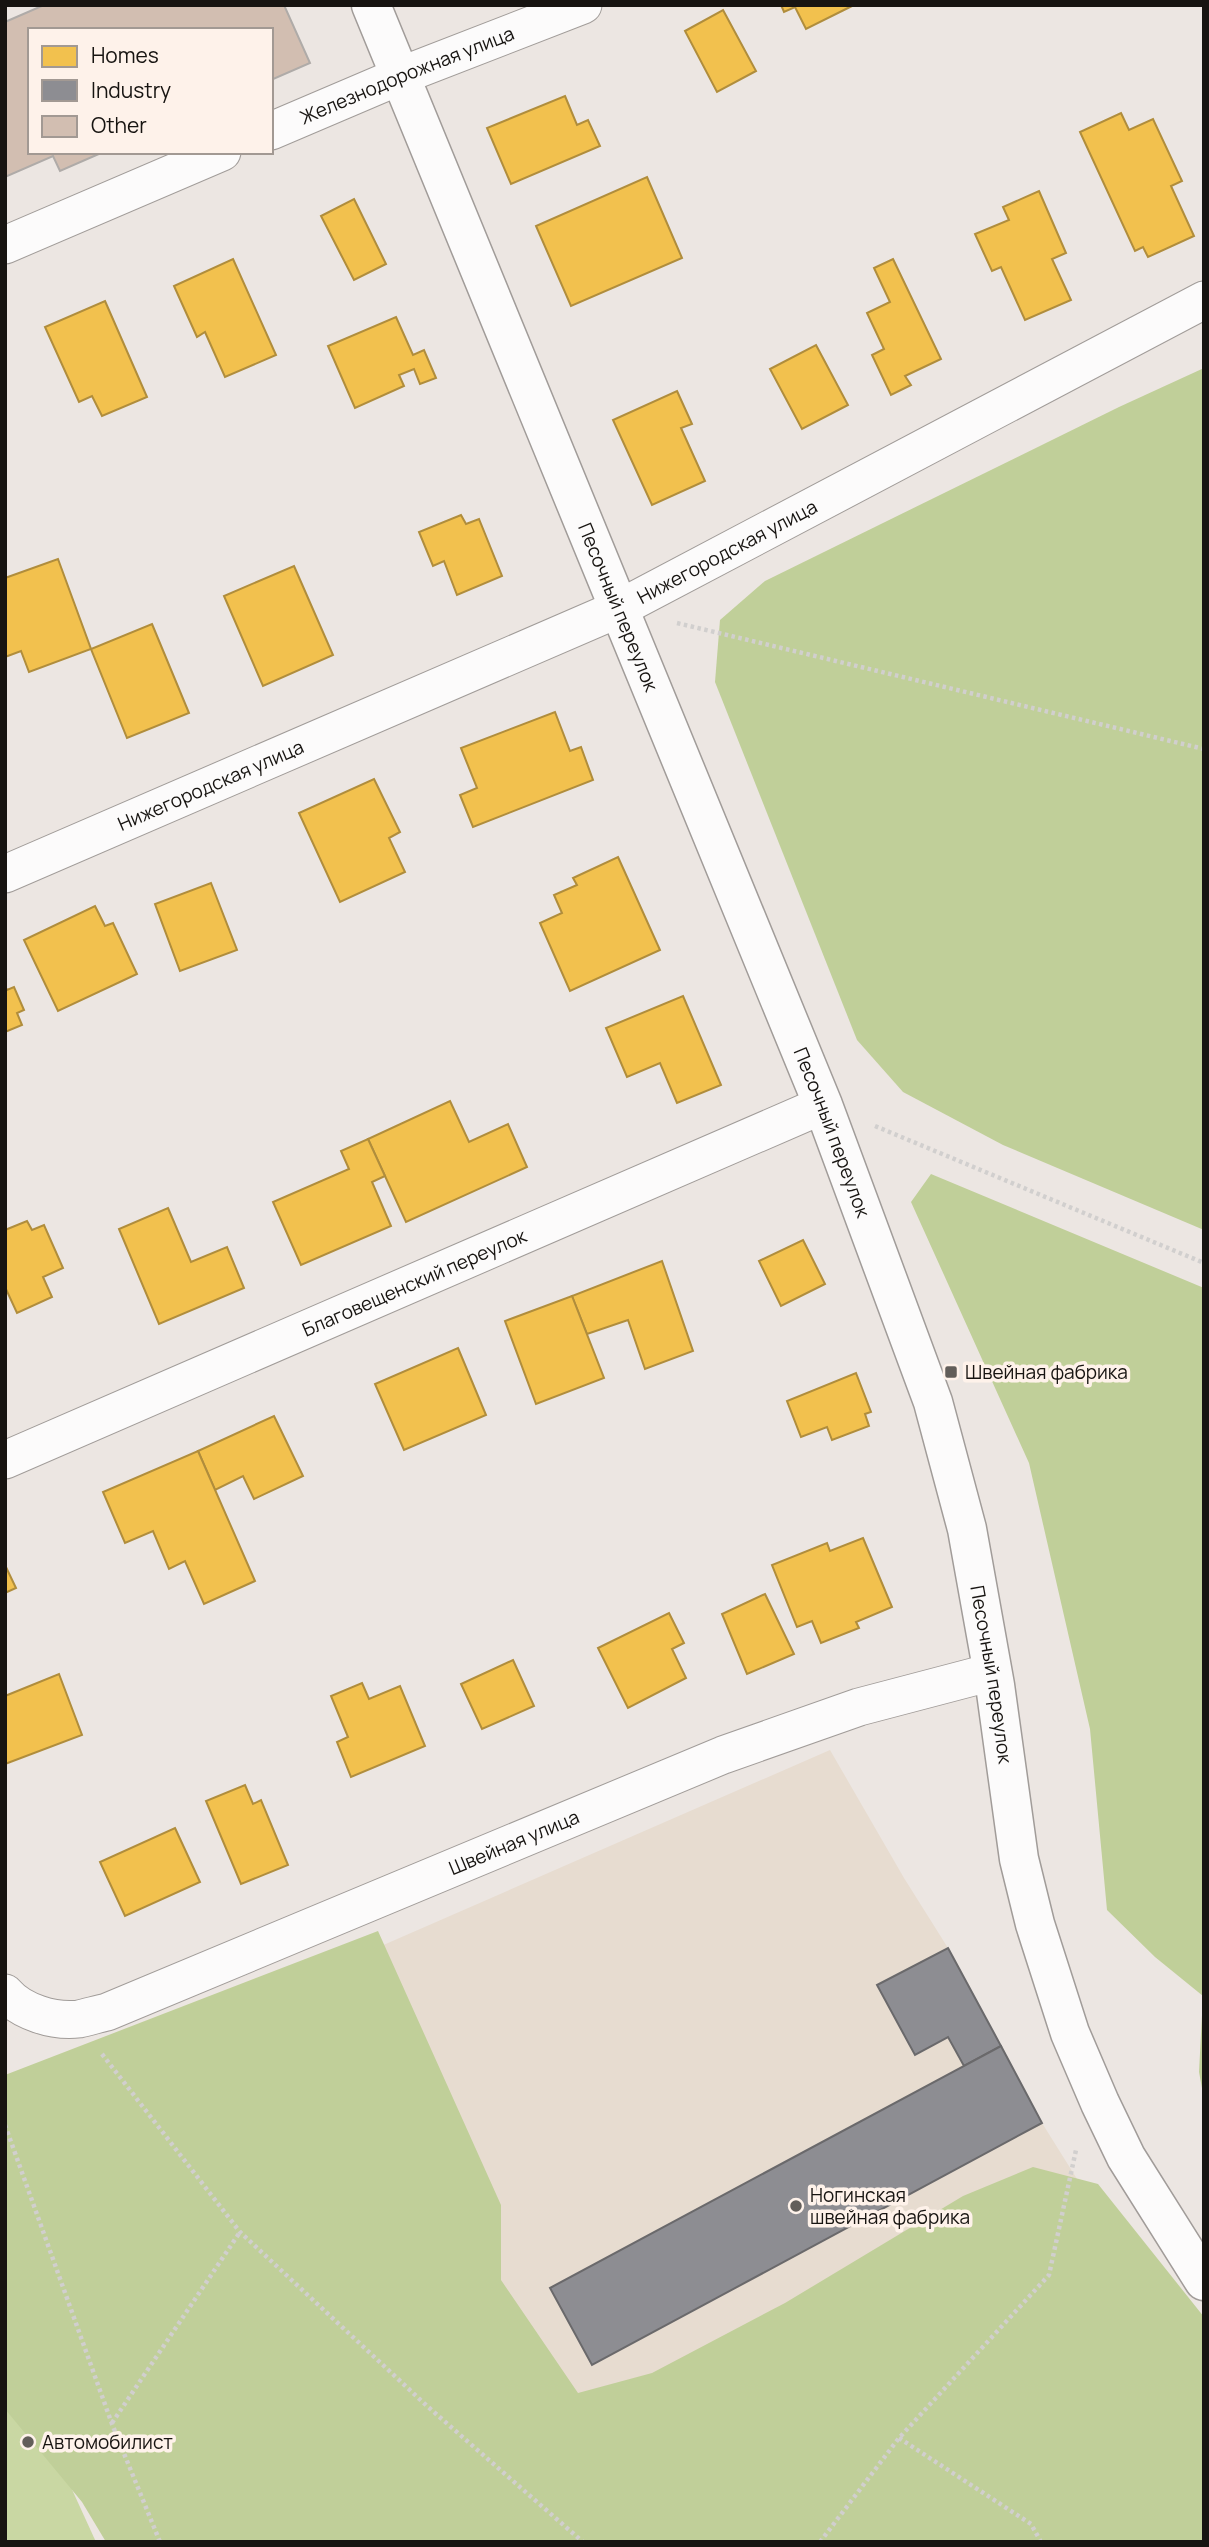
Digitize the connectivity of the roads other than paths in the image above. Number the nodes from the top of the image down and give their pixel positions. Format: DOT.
graph roads {
  1 [pos="371,5"];
  2 [pos="583,5"];
  3 [pos="400,76"];
  4 [pos="273,130"];
  5 [pos="217,154"];
  6 [pos="5,245"];
  7 [pos="1204,300"];
  8 [pos="618,609"];
  9 [pos="5,874"];
  10 [pos="823,1105"];
  11 [pos="5,1460"];
  12 [pos="992,1672"];
  13 [pos="5,1993"];
  14 [pos="1204,2281"];
  1 -- 3 [label="main road, Песочный переулок"];
  2 -- 3 [label="street, Железнодорожная улица"];
  3 -- 4 [label="street, Железнодорожная улица"];
  3 -- 8 [label="main road, Песочный переулок"];
  5 -- 6 [label="street"];
  7 -- 8 [label="street, Нижегородская улица"];
  8 -- 9 [label="street, Нижегородская улица"];
  8 -- 10 [label="main road, Песочный переулок"];
  10 -- 11 [label="street, Благовещенский переулок"];
  10 -- 12 [label="main road, Песочный переулок"];
  12 -- 13 [label="street, Швейная улица"];
  12 -- 14 [label="main road, Песочный переулок"];
}
